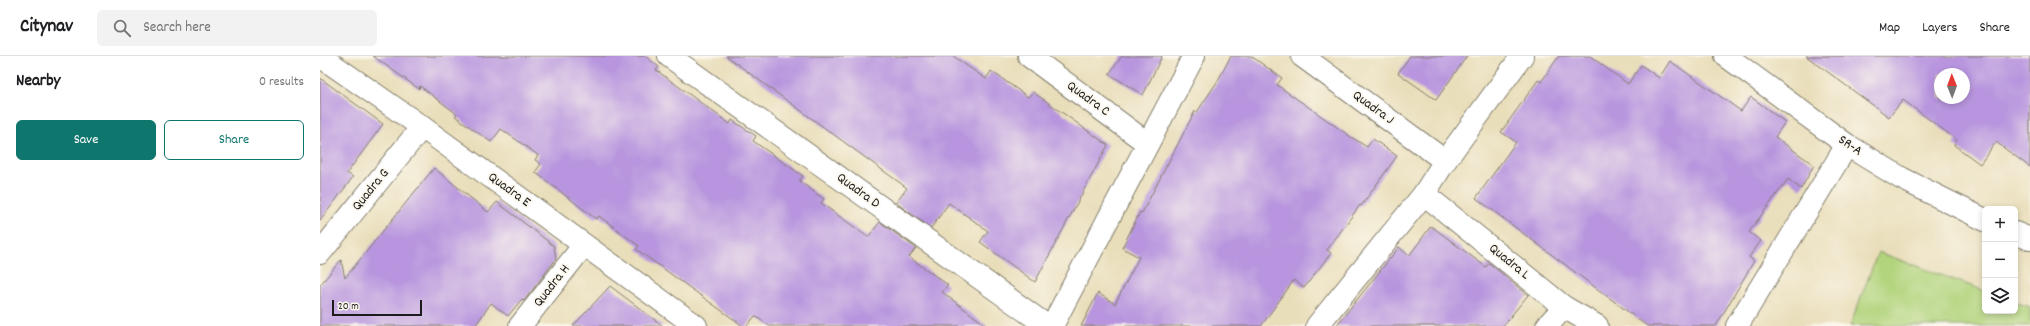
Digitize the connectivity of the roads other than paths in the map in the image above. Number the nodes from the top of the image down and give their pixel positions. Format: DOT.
graph roads {
  1 [pos="320,56"];
  2 [pos="669,56"];
  3 [pos="1028,56"];
  4 [pos="1194,56"];
  5 [pos="1302,56"];
  6 [pos="1522,56"];
  7 [pos="1726,56"];
  8 [pos="422,127"];
  9 [pos="1147,143"];
  10 [pos="1846,145"];
  11 [pos="1445,161"];
  12 [pos="1424,194"];
  13 [pos="1982,218"];
  14 [pos="2018,234"];
  15 [pos="2030,239"];
  16 [pos="584,245"];
  17 [pos="320,253"];
  18 [pos="1564,306"];
  19 [pos="520,326"];
  20 [pos="696,326"];
  21 [pos="1047,326"];
  22 [pos="1052,326"];
  23 [pos="1317,326"];
  24 [pos="1547,326"];
  25 [pos="1597,326"];
  26 [pos="1738,326"];
  1 -- 8 [label="street, Quadra E"];
  2 -- 21 [label="street, Quadra D"];
  3 -- 9 [label="street, Quadra C"];
  4 -- 9 [label="street"];
  5 -- 11 [label="street, Quadra J"];
  6 -- 11 [label="street"];
  7 -- 10 [label="street, SR-A"];
  8 -- 16 [label="street, Quadra E"];
  8 -- 17 [label="street, Quadra G"];
  9 -- 22 [label="street"];
  10 -- 13 [label="street, SR-A"];
  10 -- 26 [label="street"];
  11 -- 12 [label="street"];
  12 -- 18 [label="street, Quadra L"];
  12 -- 23 [label="street"];
  14 -- 15 [label="street"];
  16 -- 19 [label="street, Quadra H"];
  16 -- 20 [label="street, Quadra E"];
  18 -- 24 [label="street"];
  18 -- 25 [label="street, Quadra L"];
}
